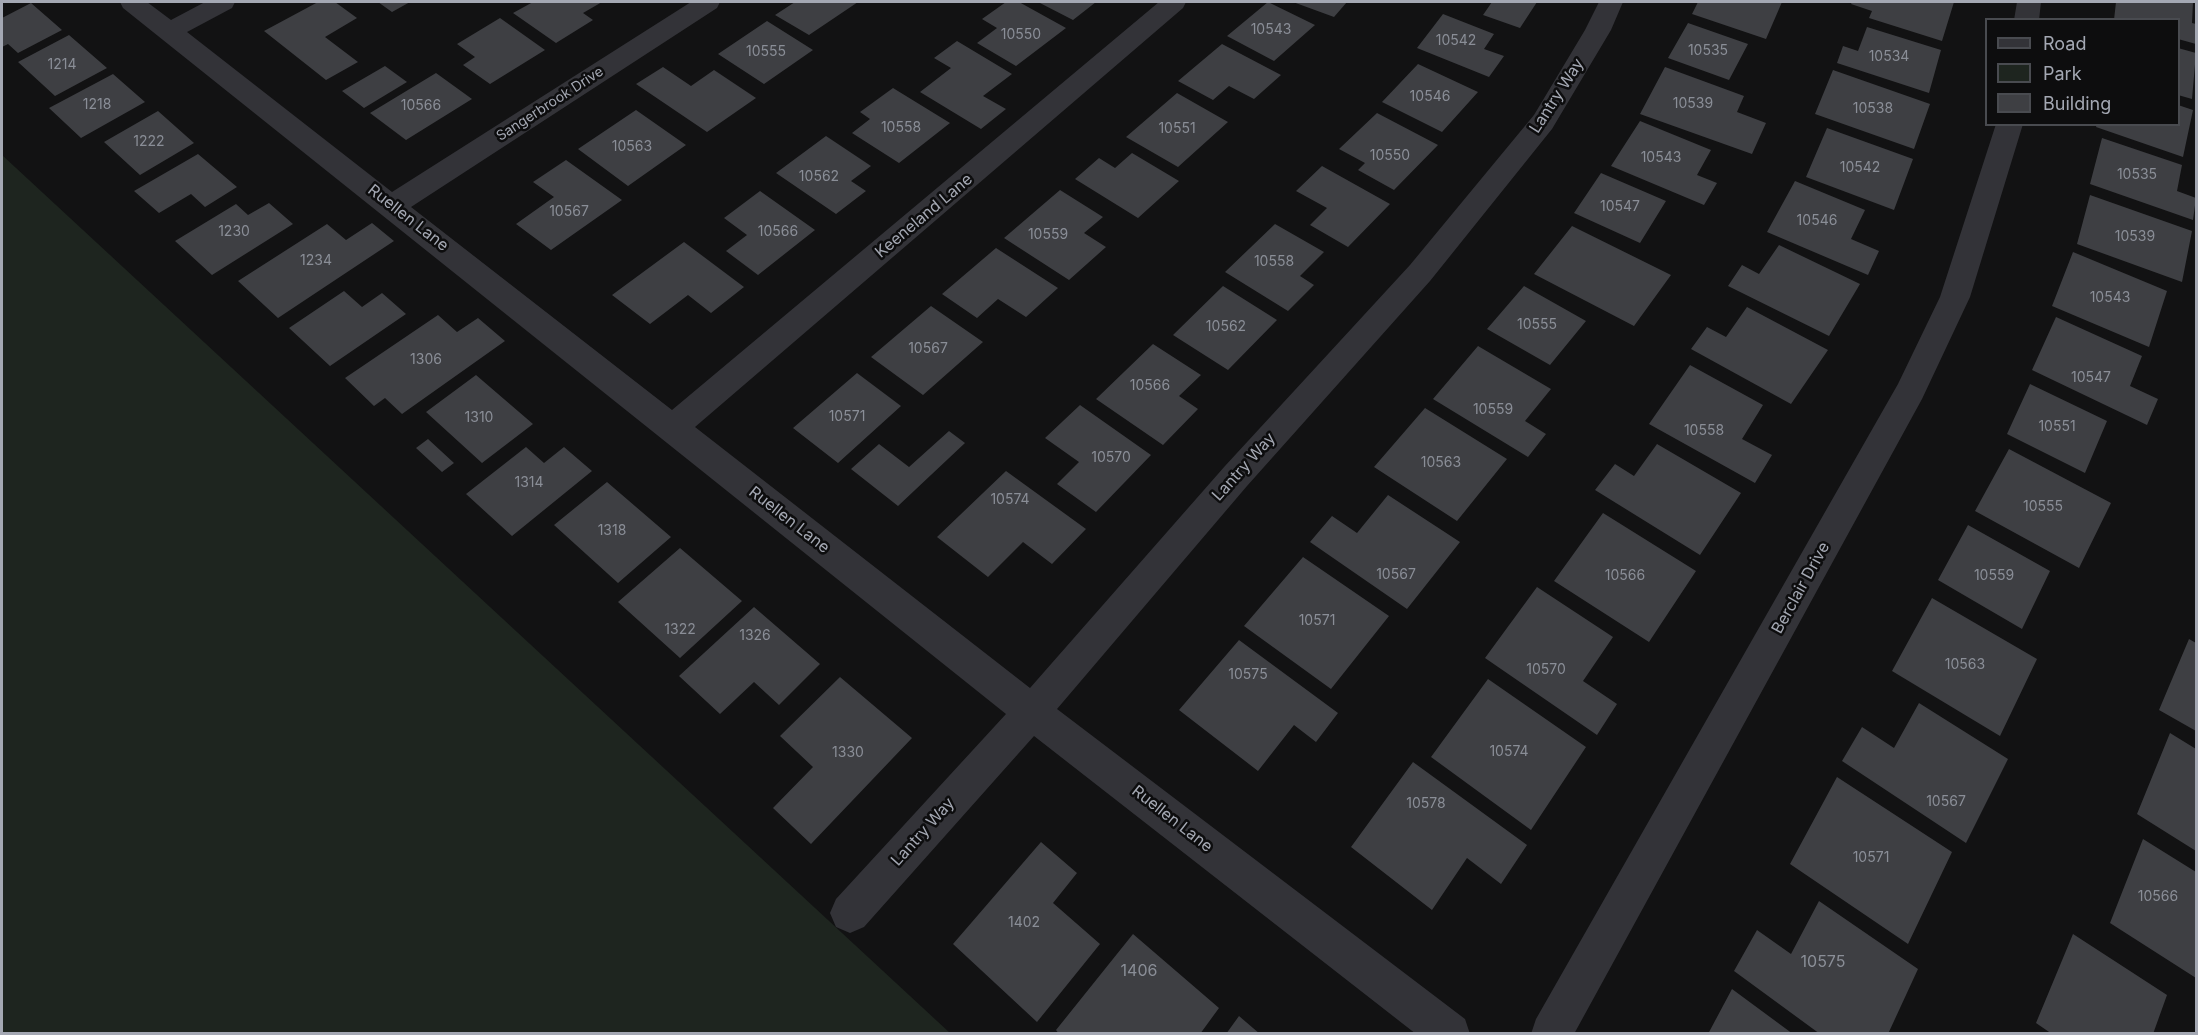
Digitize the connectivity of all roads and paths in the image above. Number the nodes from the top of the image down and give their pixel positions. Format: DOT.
graph roads {
  1 [pos="132,2"];
  2 [pos="223,2"];
  3 [pos="708,2"];
  4 [pos="1174,2"];
  5 [pos="1611,2"];
  6 [pos="2029,2"];
  7 [pos="2026,18"];
  8 [pos="170,31"];
  9 [pos="2009,126"];
  10 [pos="392,206"];
  11 [pos="672,428"];
  12 [pos="1032,712"];
  13 [pos="850,913"];
  14 [pos="1450,1034"];
  15 [pos="1551,1034"];
  1 -- 8 [label="street, Ruellen Lane"];
  2 -- 8 [label="street"];
  3 -- 10 [label="street, Sangerbrook Drive"];
  4 -- 11 [label="street, Keeneland Lane"];
  5 -- 12 [label="street, Lantry Way"];
  6 -- 7 [label="street"];
  8 -- 10 [label="street, Ruellen Lane"];
  9 -- 15 [label="street, Berclair Drive"];
  10 -- 11 [label="street, Ruellen Lane"];
  11 -- 12 [label="street, Ruellen Lane"];
  12 -- 13 [label="street, Lantry Way"];
  12 -- 14 [label="street, Ruellen Lane"];
}
